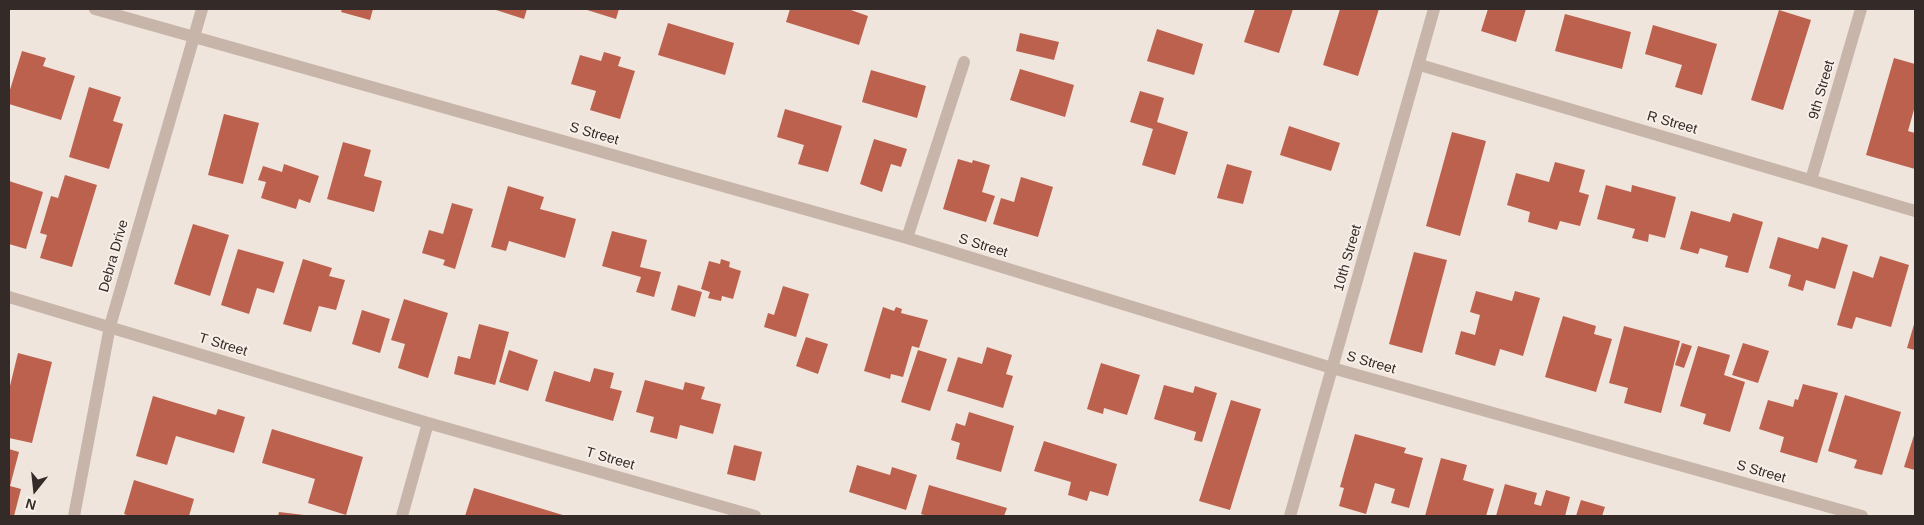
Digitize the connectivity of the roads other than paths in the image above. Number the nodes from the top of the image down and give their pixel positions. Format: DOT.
graph roads {
  1 [pos="95,9"];
  2 [pos="202,9"];
  3 [pos="1434,9"];
  4 [pos="1861,9"];
  5 [pos="193,37"];
  6 [pos="964,62"];
  7 [pos="1420,65"];
  8 [pos="1811,180"];
  9 [pos="1915,211"];
  10 [pos="908,238"];
  11 [pos="9,297"];
  12 [pos="110,326"];
  13 [pos="1332,368"];
  14 [pos="428,422"];
  15 [pos="727,512"];
  16 [pos="74,516"];
  17 [pos="402,516"];
  18 [pos="755,516"];
  19 [pos="1290,516"];
  20 [pos="1862,516"];
  1 -- 5 [label="street, S Street"];
  2 -- 5 [label="street, Debra Drive"];
  3 -- 7 [label="street, 10th Street"];
  4 -- 8 [label="street, 9th Street"];
  5 -- 10 [label="street, S Street"];
  5 -- 12 [label="street, Debra Drive"];
  6 -- 10 [label="street"];
  7 -- 8 [label="street, R Street"];
  7 -- 13 [label="street, 10th Street"];
  8 -- 9 [label="street, R Street"];
  10 -- 13 [label="street, S Street"];
  11 -- 12 [label="street, T Street"];
  12 -- 14 [label="street, T Street"];
  12 -- 16 [label="street, Debra Drive"];
  13 -- 19 [label="street, 10th Street"];
  13 -- 20 [label="street, S Street"];
  14 -- 15 [label="street, T Street"];
  14 -- 17 [label="street"];
  15 -- 18 [label="street, T Street"];
}
